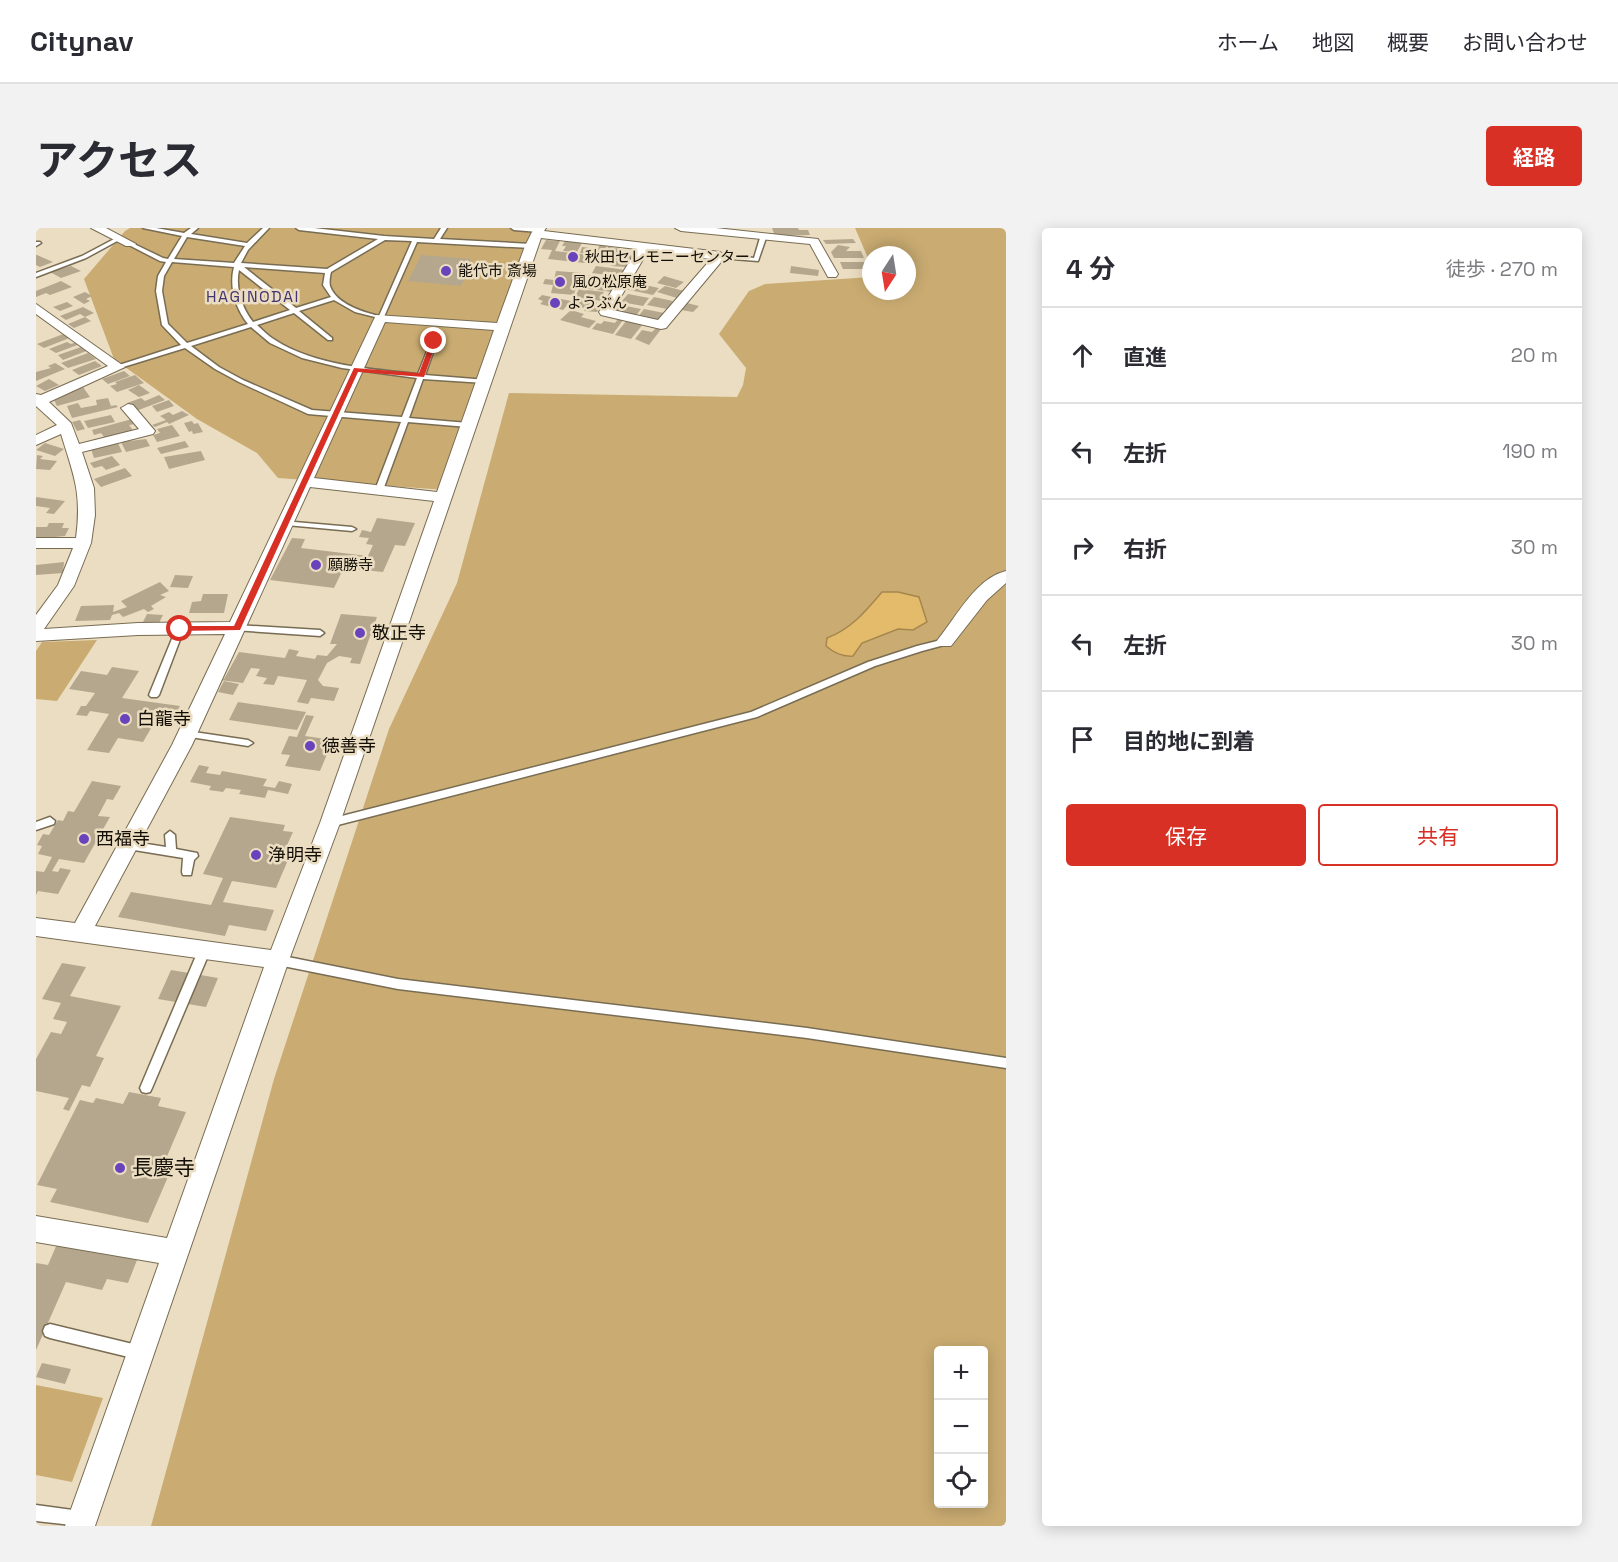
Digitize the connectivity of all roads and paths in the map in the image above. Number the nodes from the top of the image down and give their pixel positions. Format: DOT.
graph roads {
  1 [pos="97,228"];
  2 [pos="146,228"];
  3 [pos="195,228"];
  4 [pos="266,228"];
  5 [pos="299,228"];
  6 [pos="444,228"];
  7 [pos="514,228"];
  8 [pos="681,228"];
  9 [pos="689,228"];
  10 [pos="319,230"];
  11 [pos="765,233"];
  12 [pos="185,235"];
  13 [pos="537,235"];
  14 [pos="384,238"];
  15 [pos="118,239"];
  16 [pos="415,240"];
  17 [pos="436,241"];
  18 [pos="130,244"];
  19 [pos="247,245"];
  20 [pos="644,247"];
  21 [pos="720,256"];
  22 [pos="171,261"];
  23 [pos="236,264"];
  24 [pos="328,271"];
  25 [pos="832,273"];
  26 [pos="36,275"];
  27 [pos="335,298"];
  28 [pos="36,308"];
  29 [pos="293,310"];
  30 [pos="381,318"];
  31 [pos="252,323"];
  32 [pos="502,327"];
  33 [pos="330,339"];
  34 [pos="434,341"];
  35 [pos="185,345"];
  36 [pos="118,367"];
  37 [pos="356,370"];
  38 [pos="422,375"];
  39 [pos="484,381"];
  40 [pos="38,400"];
  41 [pos="128,408"];
  42 [pos="336,414"];
  43 [pos="405,418"];
  44 [pos="468,425"];
  45 [pos="66,426"];
  46 [pos="36,441"];
  47 [pos="74,450"];
  48 [pos="306,482"];
  49 [pos="379,490"];
  50 [pos="444,497"];
  51 [pos="286,523"];
  52 [pos="352,530"];
  53 [pos="36,543"];
  54 [pos="83,543"];
  55 [pos="1006,576"];
  56 [pos="36,627"];
  57 [pos="237,628"];
  58 [pos="180,629"];
  59 [pos="320,633"];
  60 [pos="36,634"];
  61 [pos="945,642"];
  62 [pos="154,695"];
  63 [pos="187,734"];
  64 [pos="248,743"];
  65 [pos="50,821"];
  66 [pos="330,823"];
  67 [pos="36,826"];
  68 [pos="170,835"];
  69 [pos="128,845"];
  70 [pos="171,852"];
  71 [pos="187,873"];
  72 [pos="36,927"];
  73 [pos="81,932"];
  74 [pos="204,951"];
  75 [pos="278,960"];
  76 [pos="1006,1063"];
  77 [pos="146,1088"];
  78 [pos="36,1229"];
  79 [pos="176,1253"];
  80 [pos="50,1331"];
  81 [pos="142,1353"];
  82 [pos="36,1513"];
  83 [pos="82,1523"];
  1 -- 15 [label="street"];
  2 -- 12 [label="lane"];
  3 -- 12 [label="lane"];
  4 -- 19 [label="lane"];
  5 -- 10 [label="lane"];
  6 -- 17 [label="lane"];
  7 -- 13 [label="lane"];
  8 -- 9 [label="street"];
  9 -- 11 [label="street"];
  10 -- 14 [label="lane"];
  11 -- 21 [label="lane"];
  11 -- 25 [label="street"];
  12 -- 19 [label="lane"];
  12 -- 22 [label="lane"];
  13 -- 17 [label="lane"];
  13 -- 20 [label="street"];
  13 -- 32 [label="street"];
  14 -- 16 [label="lane"];
  14 -- 24 [label="lane"];
  15 -- 18 [label="street"];
  15 -- 26 [label="lane"];
  16 -- 17 [label="lane"];
  16 -- 30 [label="lane"];
  18 -- 22 [label="lane"];
  19 -- 23 [label="lane"];
  20 -- 21 [label="street"];
  20 -- 21 [label="street"];
  22 -- 23 [label="lane"];
  22 -- 35 [label="lane"];
  23 -- 24 [label="lane"];
  23 -- 29 [label="lane"];
  23 -- 31 [label="lane"];
  24 -- 27 [label="lane"];
  27 -- 29 [label="lane"];
  27 -- 30 [label="lane"];
  28 -- 36 [label="street"];
  29 -- 31 [label="lane"];
  29 -- 33 [label="lane"];
  30 -- 32 [label="street"];
  30 -- 37 [label="street"];
  31 -- 35 [label="lane"];
  31 -- 37 [label="lane"];
  32 -- 39 [label="street"];
  34 -- 38 [label="lane"];
  35 -- 36 [label="lane"];
  35 -- 42 [label="lane"];
  36 -- 40 [label="street"];
  37 -- 38 [label="lane"];
  37 -- 42 [label="street"];
  38 -- 39 [label="lane"];
  38 -- 43 [label="lane"];
  39 -- 44 [label="street"];
  40 -- 45 [label="street"];
  41 -- 47 [label="street"];
  42 -- 43 [label="lane"];
  42 -- 48 [label="street"];
  43 -- 44 [label="lane"];
  43 -- 49 [label="lane"];
  44 -- 50 [label="street"];
  45 -- 46 [label="street"];
  45 -- 47 [label="street"];
  47 -- 54 [label="street"];
  48 -- 49 [label="street"];
  48 -- 51 [label="street"];
  49 -- 50 [label="street"];
  50 -- 66 [label="street"];
  51 -- 52 [label="lane"];
  51 -- 57 [label="street"];
  53 -- 54 [label="street"];
  54 -- 56 [label="street"];
  55 -- 61 [label="street"];
  57 -- 58 [label="street"];
  57 -- 59 [label="lane"];
  57 -- 63 [label="street"];
  58 -- 60 [label="street"];
  58 -- 62 [label="lane"];
  61 -- 66 [label="lane"];
  63 -- 64 [label="lane"];
  63 -- 69 [label="street"];
  65 -- 67 [label="lane"];
  66 -- 75 [label="street"];
  68 -- 70 [label="lane"];
  69 -- 70 [label="lane"];
  69 -- 73 [label="street"];
  70 -- 71 [label="lane"];
  72 -- 73 [label="street"];
  73 -- 74 [label="street"];
  74 -- 75 [label="street"];
  74 -- 77 [label="lane"];
  75 -- 76 [label="lane"];
  75 -- 79 [label="street"];
  78 -- 79 [label="street"];
  79 -- 81 [label="street"];
  80 -- 81 [label="lane"];
  81 -- 83 [label="street"];
  82 -- 83 [label="lane"];
}
